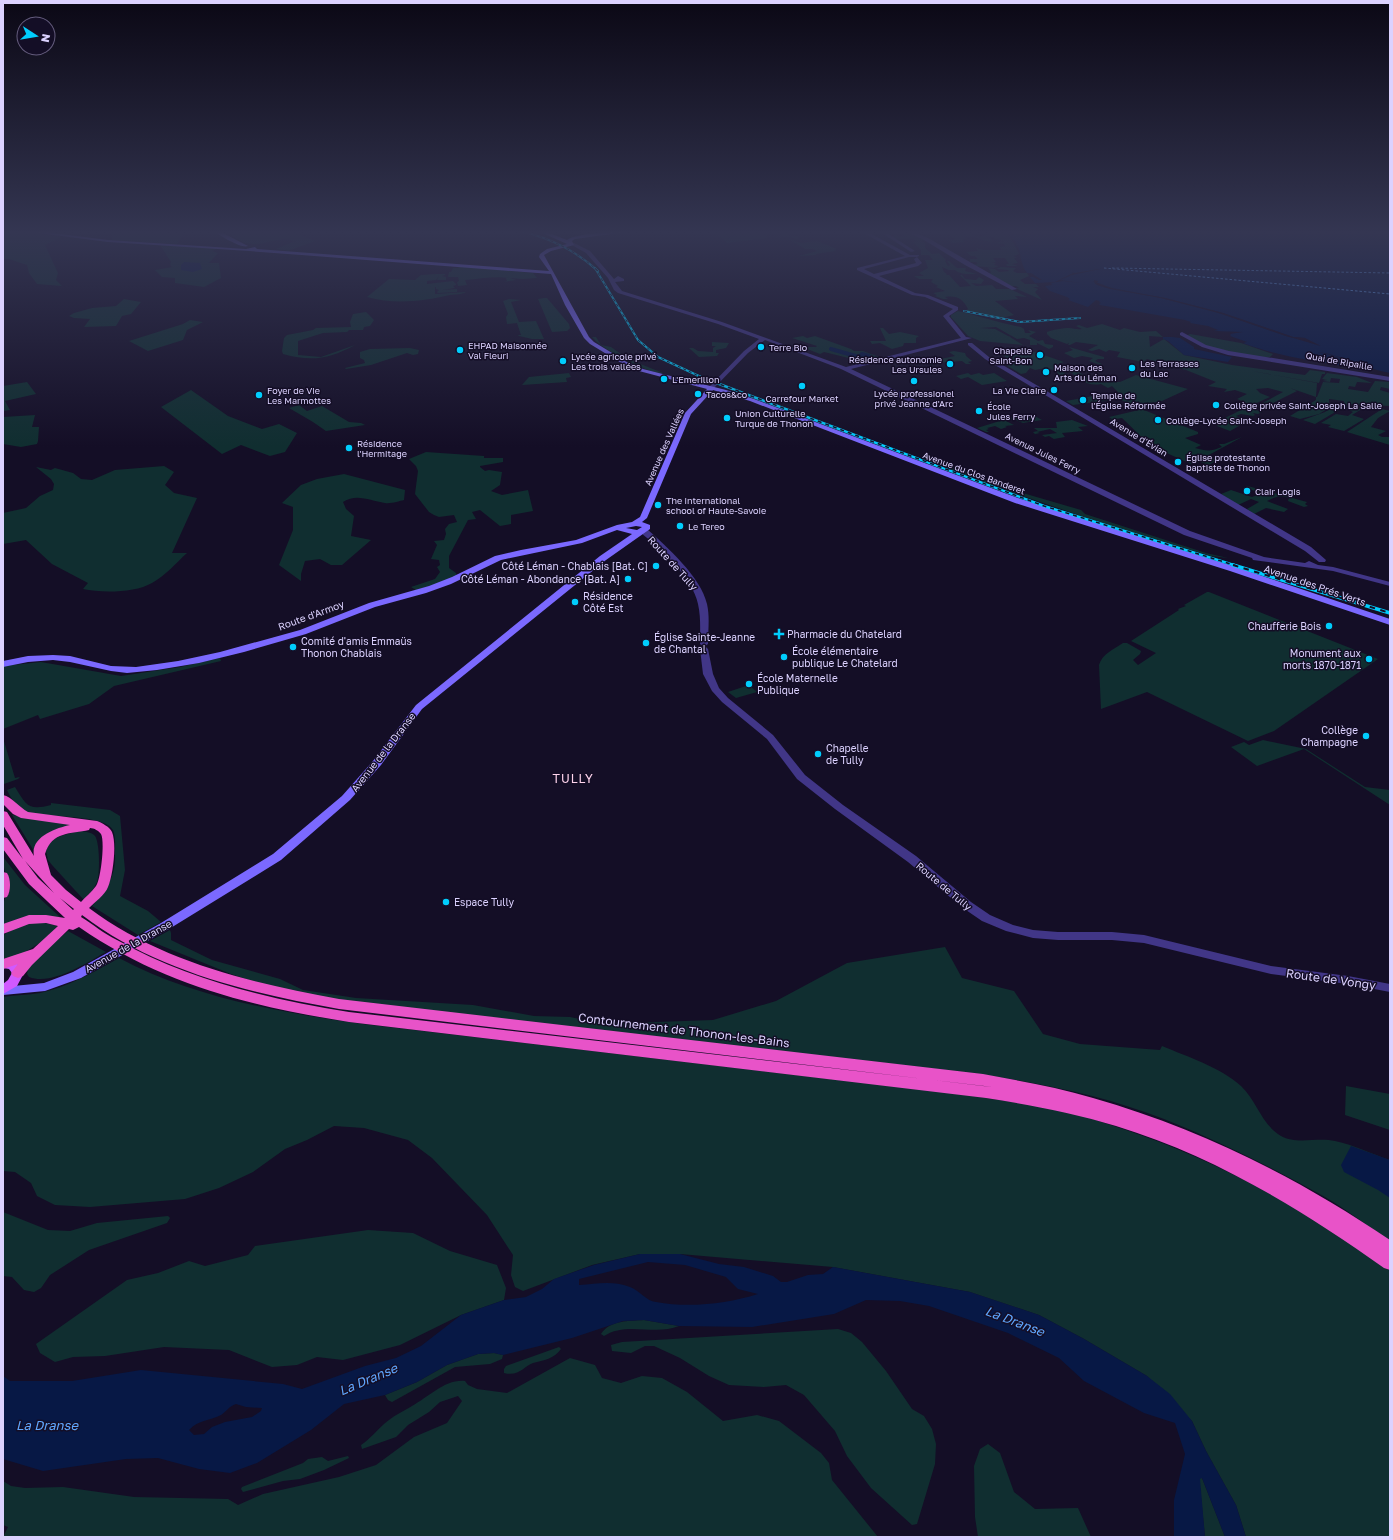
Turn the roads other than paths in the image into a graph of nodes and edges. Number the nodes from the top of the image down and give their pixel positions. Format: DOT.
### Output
graph roads {
  1 [pos="567,303"];
  2 [pos="654,303"];
  3 [pos="942,303"];
  4 [pos="1182,334"];
  5 [pos="751,335"];
  6 [pos="765,339"];
  7 [pos="964,341"];
  8 [pos="852,371"];
  9 [pos="1390,379"];
  10 [pos="711,388"];
  11 [pos="635,528"];
  12 [pos="1300,544"];
  13 [pos="1310,562"];
  14 [pos="1325,564"];
  15 [pos="1233,569"];
  16 [pos="1390,582"];
  17 [pos="1390,622"];
  18 [pos="3,664"];
  19 [pos="3,798"];
  20 [pos="3,815"];
  21 [pos="3,841"];
  22 [pos="108,842"];
  23 [pos="3,876"];
  24 [pos="48,880"];
  25 [pos="3,894"];
  26 [pos="3,930"];
  27 [pos="105,938"];
  28 [pos="40,949"];
  29 [pos="3,964"];
  30 [pos="1271,970"];
  31 [pos="17,975"];
  32 [pos="63,980"];
  33 [pos="1390,988"];
  34 [pos="3,991"];
  35 [pos="1390,1249"];
  36 [pos="1390,1263"];
  1 -- 10 [label="main road, Avenue du Clos Banderet"];
  2 -- 5 [label="street"];
  3 -- 7 [label="street, Avenue d'Évian"];
  4 -- 9 [label="street, Quai de Ripaille"];
  5 -- 6 [label="street"];
  5 -- 6 [label="street"];
  6 -- 8 [label="street, Avenue Jules Ferry"];
  6 -- 10 [label="street"];
  7 -- 8 [label="street"];
  7 -- 12 [label="street, Avenue d'Évian"];
  8 -- 13 [label="street, Avenue Jules Ferry"];
  10 -- 11 [label="main road, Avenue des Vallées"];
  10 -- 15 [label="main road, Avenue du Clos Banderet"];
  11 -- 18 [label="main road, Route d'Armoy"];
  11 -- 30 [label="street, Route de Tully"];
  11 -- 32 [label="main road, Avenue de la Dranse"];
  12 -- 13 [label="street, Avenue d'Évian"];
  12 -- 14 [label="street, Avenue d'Évian"];
  13 -- 14 [label="street, Avenue Jules Ferry"];
  14 -- 16 [label="street, Avenue d'Évian"];
  15 -- 17 [label="main road, Avenue des Prés Verts"];
  19 -- 22 [label="highway"];
  20 -- 24 [label="highway, Contournement de Thonon-les-Bains"];
  21 -- 27 [label="highway"];
  22 -- 24 [label="highway"];
  22 -- 28 [label="highway"];
  23 -- 25 [label="highway"];
  24 -- 35 [label="highway, Contournement de Thonon-les-Bains"];
  26 -- 27 [label="highway"];
  27 -- 36 [label="highway"];
  28 -- 29 [label="highway"];
  28 -- 31 [label="highway"];
  29 -- 31 [label="main road"];
  30 -- 33 [label="street, Route de Vongy"];
  31 -- 32 [label="main road, Avenue de la Dranse"];
  31 -- 34 [label="main road"];
  32 -- 34 [label="main road, Avenue de la Dranse"];
}
